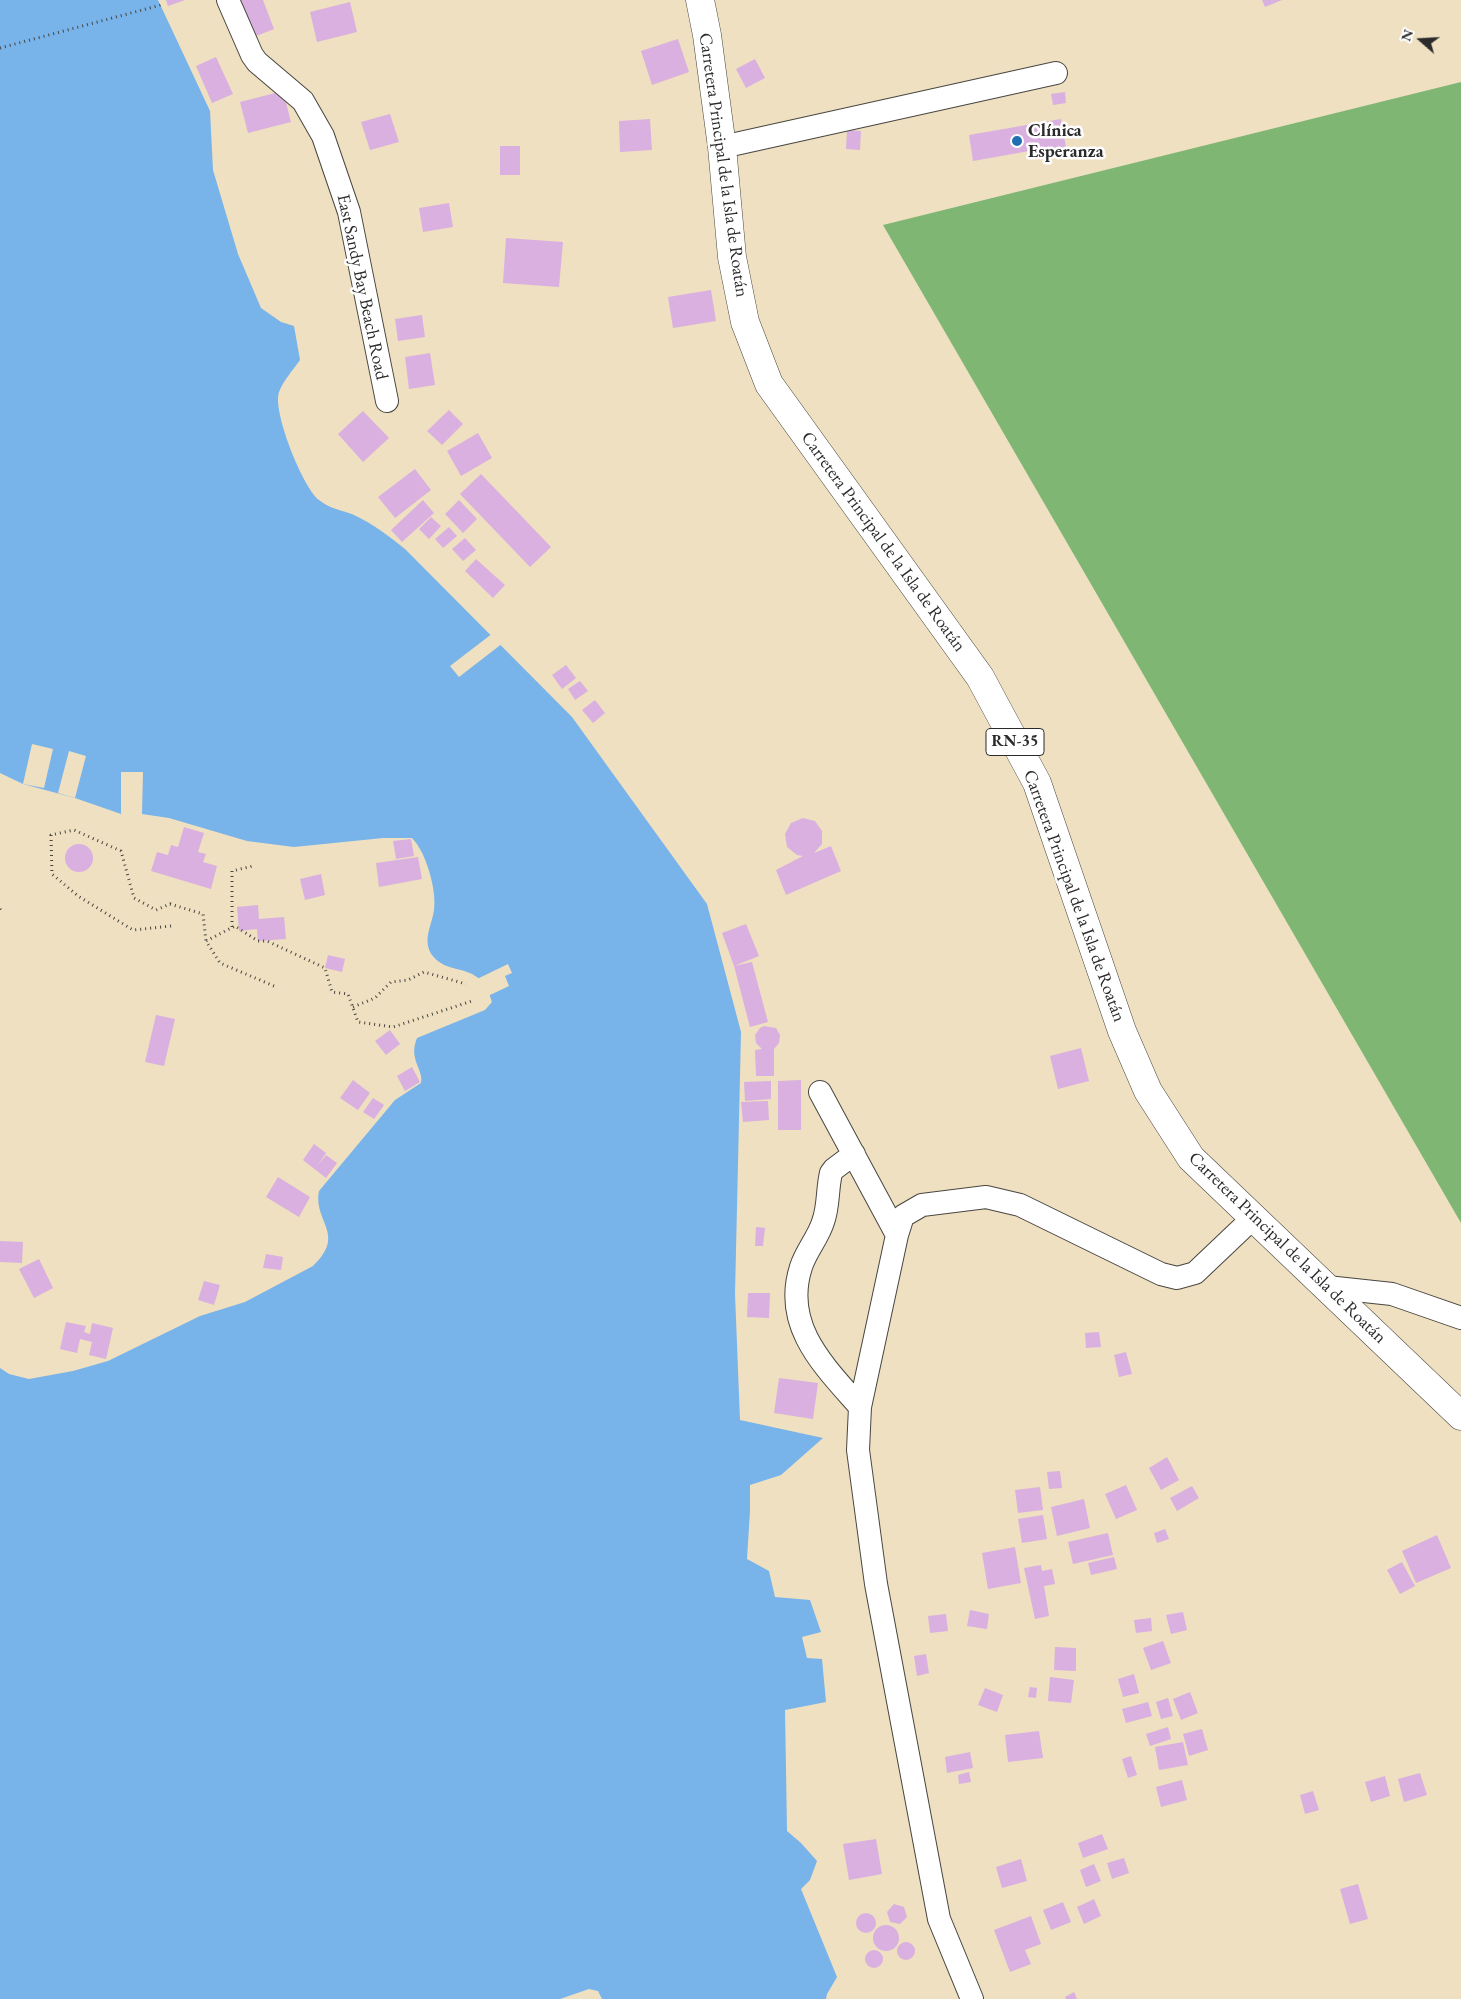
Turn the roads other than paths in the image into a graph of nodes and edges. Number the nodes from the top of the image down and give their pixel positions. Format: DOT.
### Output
graph roads {
  1 [pos="228,0"];
  2 [pos="700,0"];
  3 [pos="1056,73"];
  4 [pos="722,147"];
  5 [pos="387,401"];
  6 [pos="820,1092"];
  7 [pos="854,1154"];
  8 [pos="1254,1217"];
  9 [pos="897,1235"];
  10 [pos="1327,1287"];
  11 [pos="1461,1318"];
  12 [pos="860,1407"];
  13 [pos="1461,1416"];
  14 [pos="972,1999"];
  1 -- 5 [label="street, East Sandy Bay Beach Road"];
  2 -- 4 [label="main road, Carretera Principal de la Isla de Roatán / RN-35"];
  3 -- 4 [label="street"];
  4 -- 8 [label="main road, Carretera Principal de la Isla de Roatán / RN-35"];
  6 -- 7 [label="street"];
  7 -- 9 [label="street"];
  7 -- 12 [label="street"];
  8 -- 9 [label="street"];
  8 -- 10 [label="main road, Carretera Principal de la Isla de Roatán / RN-35"];
  9 -- 12 [label="street"];
  10 -- 11 [label="street"];
  10 -- 13 [label="main road, Carretera Principal de la Isla de Roatán / RN-35"];
  12 -- 14 [label="street"];
}
